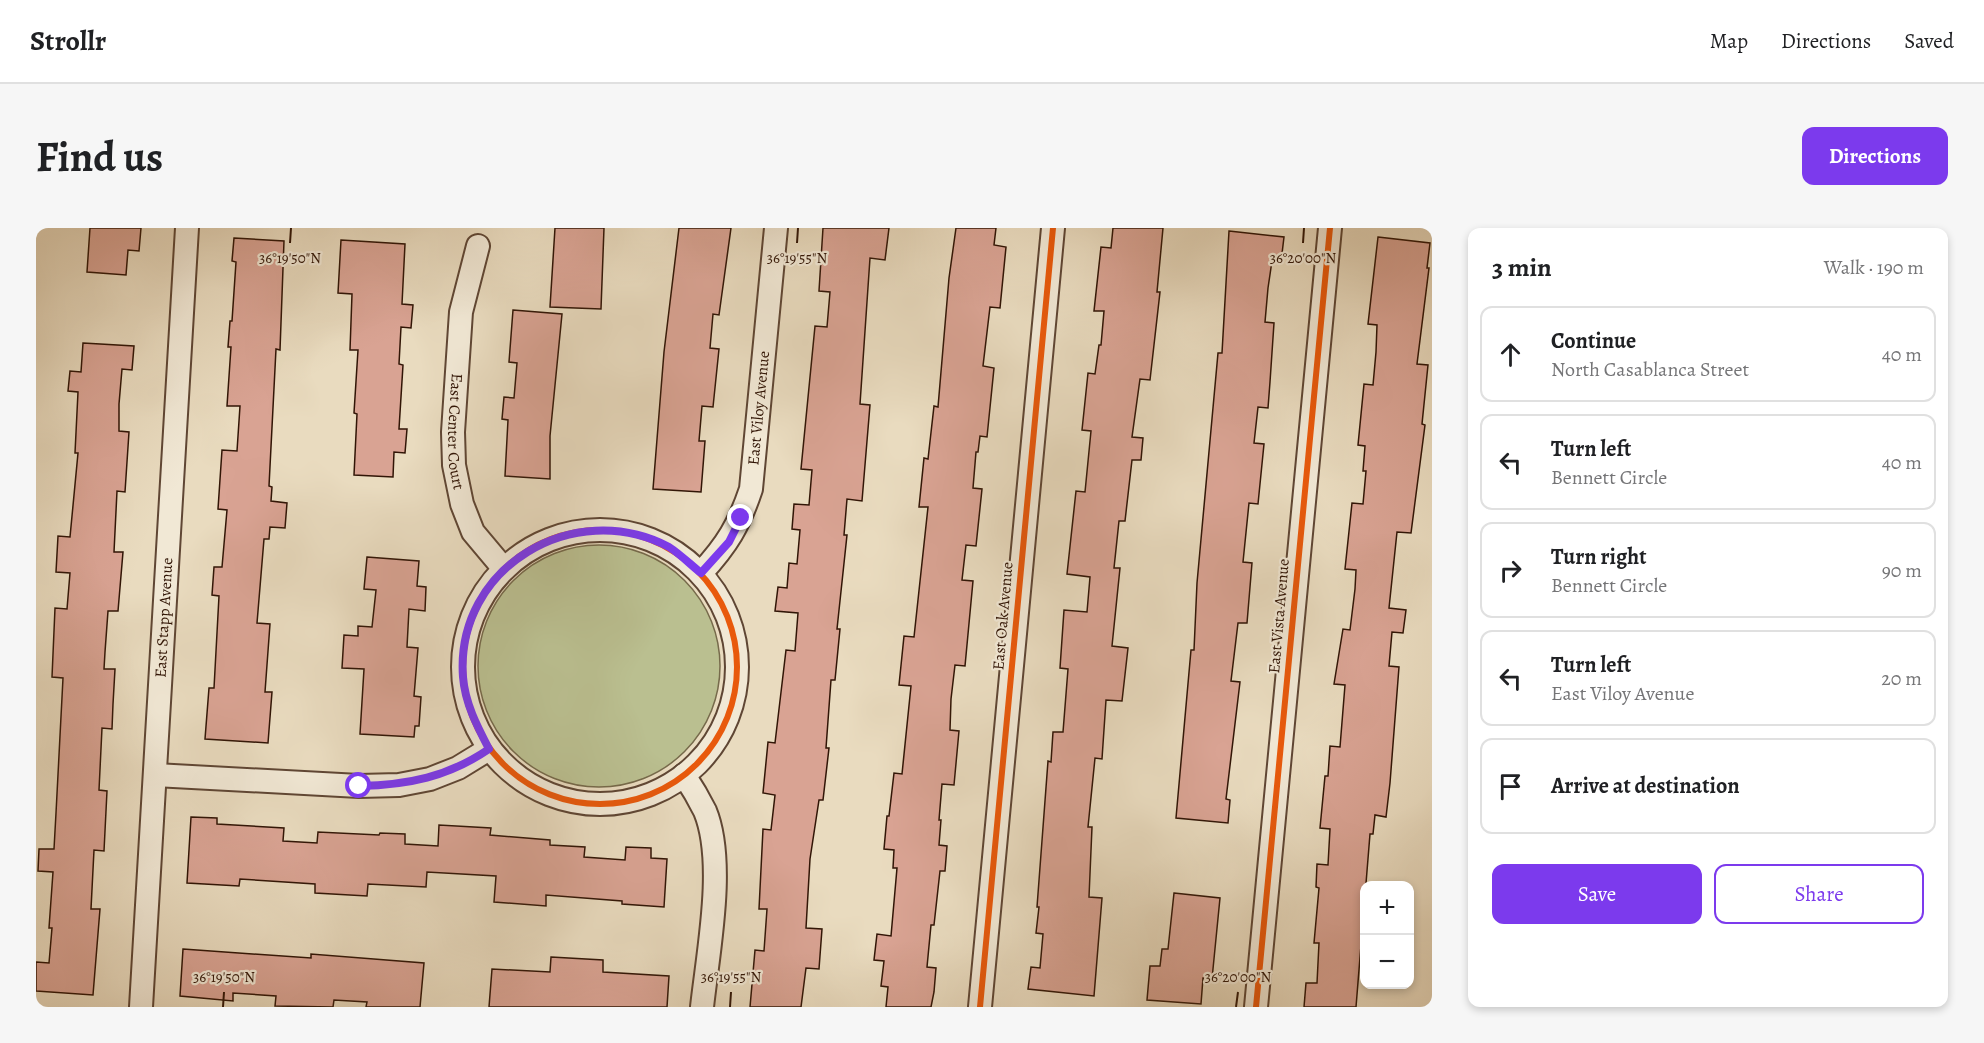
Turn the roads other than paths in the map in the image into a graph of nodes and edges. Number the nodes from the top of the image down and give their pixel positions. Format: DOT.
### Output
graph roads {
  1 [pos="187,228"];
  2 [pos="776,228"];
  3 [pos="1053,228"];
  4 [pos="1330,228"];
  5 [pos="478,246"];
  6 [pos="504,569"];
  7 [pos="701,573"];
  8 [pos="489,749"];
  9 [pos="155,775"];
  10 [pos="684,775"];
  11 [pos="141,1007"];
  12 [pos="702,1007"];
  13 [pos="980,1007"];
  14 [pos="1256,1007"];
  1 -- 9 [label="street, East Stapp Avenue"];
  2 -- 7 [label="street, East Viloy Avenue"];
  3 -- 13 [label="street, East Oak Avenue"];
  4 -- 14 [label="street, East Vista Avenue"];
  5 -- 6 [label="street, East Center Court"];
  6 -- 7 [label="street"];
  6 -- 8 [label="street"];
  7 -- 10 [label="street"];
  8 -- 9 [label="street"];
  8 -- 10 [label="street"];
  9 -- 11 [label="street, East Stapp Avenue"];
  10 -- 12 [label="street"];
}
